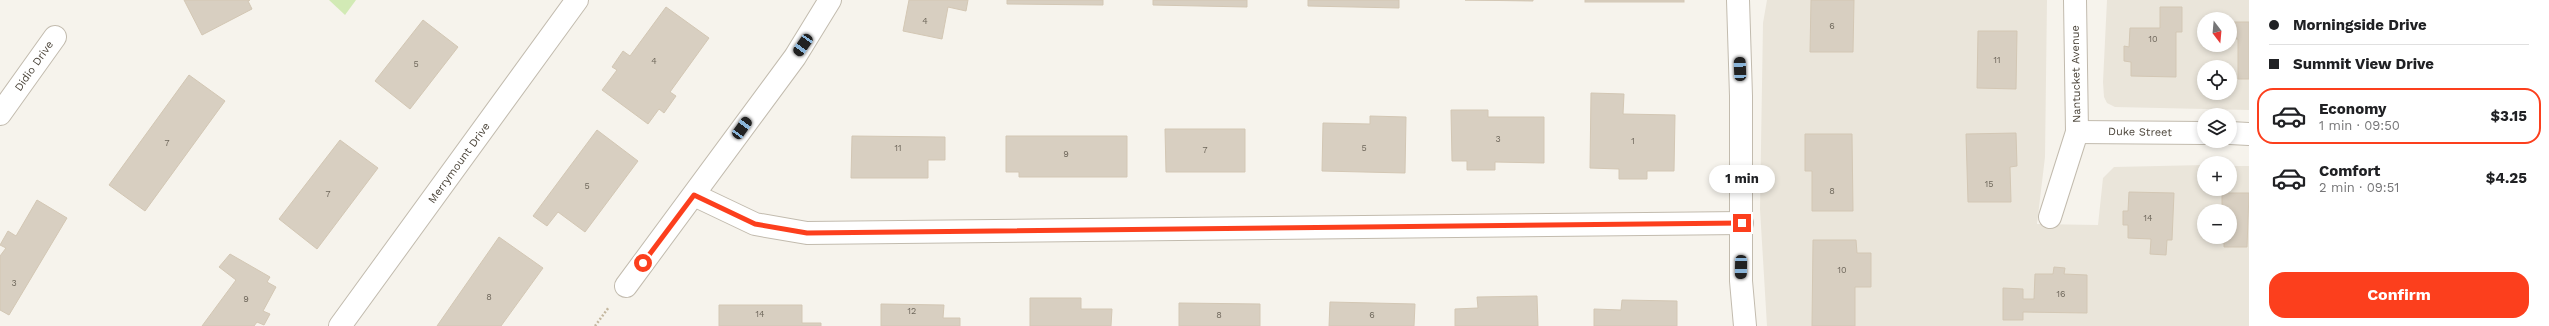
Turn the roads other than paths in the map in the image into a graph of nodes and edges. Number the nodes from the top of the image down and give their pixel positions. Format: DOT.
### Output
graph roads {
  1 [pos="577,0"];
  2 [pos="830,0"];
  3 [pos="1738,0"];
  4 [pos="2075,0"];
  5 [pos="55,37"];
  6 [pos="0,114"];
  7 [pos="2077,132"];
  8 [pos="2197,133"];
  9 [pos="2237,134"];
  10 [pos="2249,134"];
  11 [pos="694,195"];
  12 [pos="2050,217"];
  13 [pos="1742,223"];
  14 [pos="626,286"];
  15 [pos="340,326"];
  16 [pos="1745,326"];
  1 -- 15 [label="street, Merrymount Drive"];
  2 -- 11 [label="street"];
  3 -- 13 [label="street"];
  4 -- 7 [label="street, Nantucket Avenue"];
  5 -- 6 [label="street, Didio Drive"];
  7 -- 8 [label="street, Duke Street"];
  7 -- 12 [label="street, Nantucket Avenue"];
  9 -- 10 [label="street"];
  11 -- 13 [label="street"];
  11 -- 14 [label="street"];
  13 -- 16 [label="street"];
}
